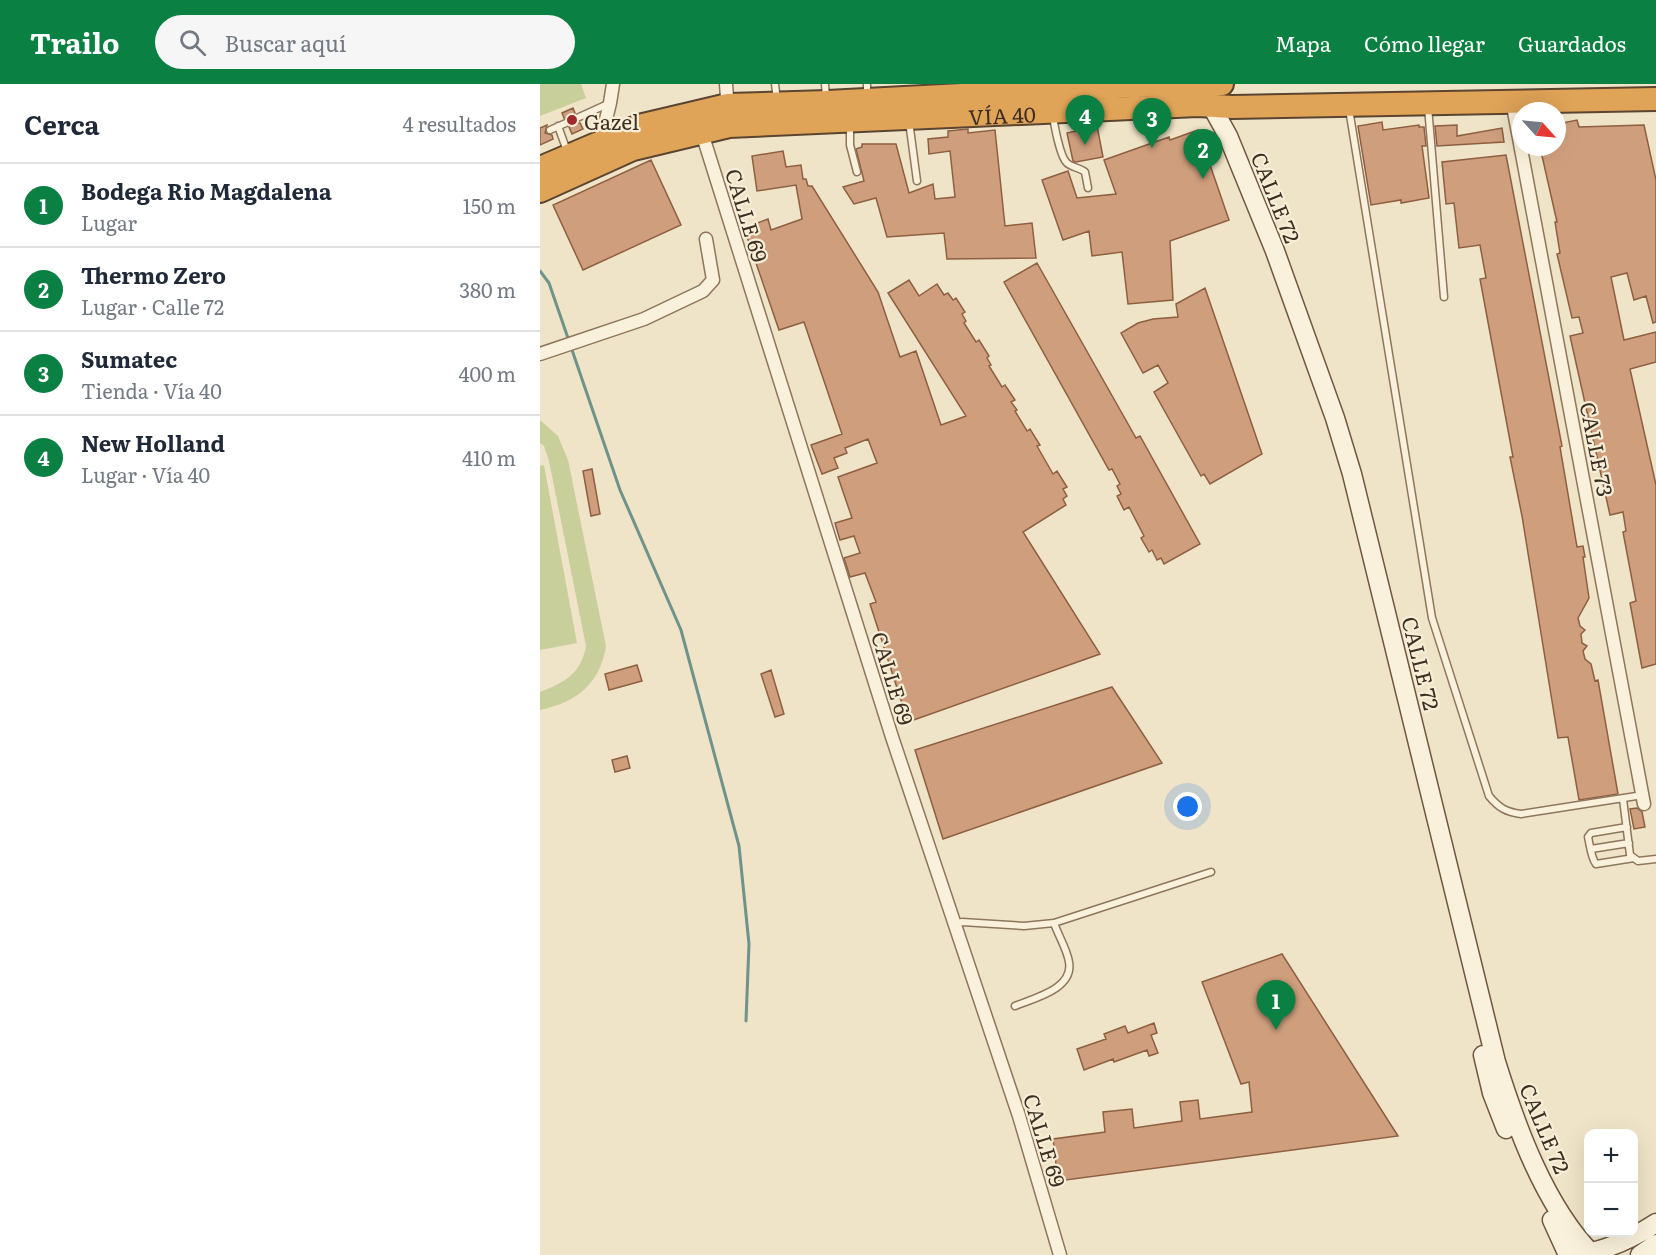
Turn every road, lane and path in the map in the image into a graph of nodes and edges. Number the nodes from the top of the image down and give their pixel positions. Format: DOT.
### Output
graph roads {
  1 [pos="613,84"];
  2 [pos="1134,85"];
  3 [pos="1007,88"];
  4 [pos="1201,91"];
  5 [pos="867,92"];
  6 [pos="1613,92"];
  7 [pos="826,93"];
  8 [pos="776,94"];
  9 [pos="1656,99"];
  10 [pos="1512,101"];
  11 [pos="610,102"];
  12 [pos="1428,103"];
  13 [pos="728,105"];
  14 [pos="1348,106"];
  15 [pos="1053,111"];
  16 [pos="578,118"];
  17 [pos="909,118"];
  18 [pos="850,121"];
  19 [pos="699,122"];
  20 [pos="567,123"];
  21 [pos="558,126"];
  22 [pos="550,130"];
  23 [pos="600,143"];
  24 [pos="569,156"];
  25 [pos="596,166"];
  26 [pos="540,168"];
  27 [pos="857,172"];
  28 [pos="917,181"];
  29 [pos="1088,188"];
  30 [pos="540,191"];
  31 [pos="706,239"];
  32 [pos="1444,297"];
  33 [pos="540,354"];
  34 [pos="1623,799"];
  35 [pos="1644,799"];
  36 [pos="1627,827"];
  37 [pos="1629,843"];
  38 [pos="1591,849"];
  39 [pos="1634,858"];
  40 [pos="1656,859"];
  41 [pos="1211,872"];
  42 [pos="1053,923"];
  43 [pos="954,924"];
  44 [pos="1015,1006"];
  45 [pos="1656,1223"];
  46 [pos="1656,1244"];
  47 [pos="1586,1254"];
  48 [pos="1060,1255"];
  49 [pos="1568,1255"];
  50 [pos="1640,1255"];
  1 -- 11 [label="street"];
  2 -- 3 [label="highway, VÍA 40"];
  2 -- 4 [label="highway, VÍA 40"];
  3 -- 5 [label="highway, VÍA 40"];
  4 -- 14 [label="highway, VÍA 40"];
  4 -- 15 [label="highway, VÍA 40"];
  4 -- 47 [label="main road, CALLE 72"];
  4 -- 49 [label="main road, CALLE 72"];
  5 -- 7 [label="highway, VÍA 40"];
  6 -- 9 [label="highway, VÍA 40"];
  6 -- 10 [label="highway, VÍA 40"];
  7 -- 8 [label="highway, VÍA 40"];
  8 -- 13 [label="highway, VÍA 40"];
  10 -- 12 [label="highway, VÍA 40"];
  10 -- 35 [label="street, CALLE 73"];
  11 -- 16 [label="lane"];
  11 -- 23 [label="street"];
  12 -- 14 [label="highway, VÍA 40"];
  12 -- 32 [label="lane"];
  13 -- 18 [label="highway, VÍA 40"];
  13 -- 19 [label="highway, VÍA 40"];
  14 -- 34 [label="lane"];
  15 -- 17 [label="highway, VÍA 40"];
  15 -- 29 [label="lane"];
  17 -- 18 [label="highway, VÍA 40"];
  17 -- 28 [label="lane"];
  18 -- 27 [label="lane"];
  19 -- 23 [label="highway, VÍA 40"];
  19 -- 25 [label="highway, VÍA 40"];
  19 -- 43 [label="street, CALLE 69"];
  20 -- 21 [label="lane"];
  21 -- 22 [label="lane"];
  21 -- 24 [label="lane"];
  23 -- 24 [label="highway, VÍA 40"];
  23 -- 25 [label="street"];
  24 -- 26 [label="highway, VÍA 40"];
  25 -- 30 [label="highway, VÍA 40"];
  31 -- 33 [label="street"];
  34 -- 35 [label="lane"];
  34 -- 36 [label="lane"];
  36 -- 37 [label="lane"];
  36 -- 38 [label="lane"];
  37 -- 38 [label="lane"];
  37 -- 39 [label="lane"];
  38 -- 39 [label="lane"];
  39 -- 40 [label="lane"];
  41 -- 42 [label="lane"];
  42 -- 43 [label="lane"];
  42 -- 44 [label="lane"];
  43 -- 48 [label="street, CALLE 69"];
  45 -- 47 [label="main road"];
  46 -- 50 [label="main road"];
}
